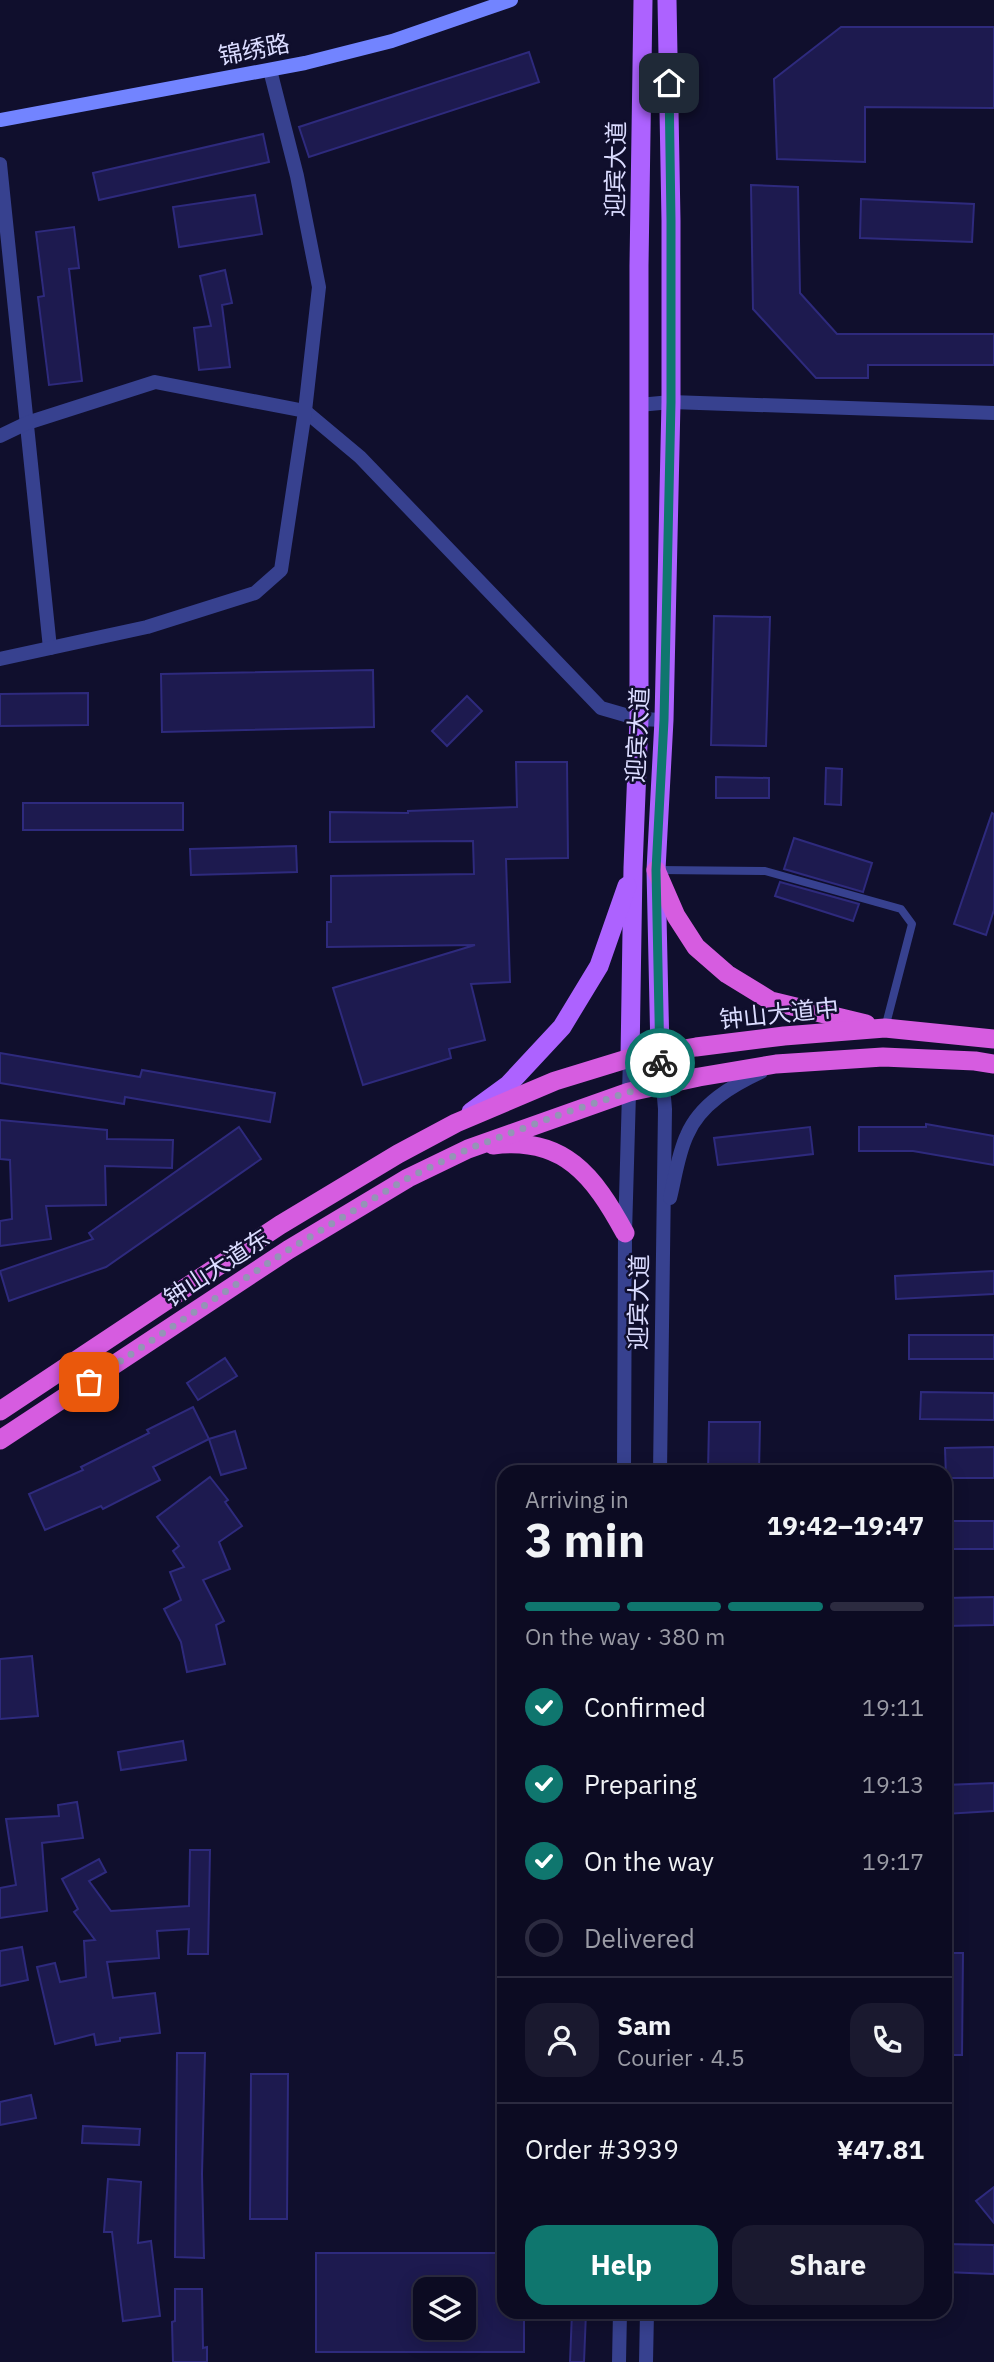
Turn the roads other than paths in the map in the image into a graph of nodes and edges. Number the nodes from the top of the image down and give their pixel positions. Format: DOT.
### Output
graph roads {
  1 [pos="510,0"];
  2 [pos="643,0"];
  3 [pos="667,0"];
  4 [pos="270,70"];
  5 [pos="0,120"];
  6 [pos="0,164"];
  7 [pos="671,402"];
  8 [pos="639,405"];
  9 [pos="305,411"];
  10 [pos="994,413"];
  11 [pos="27,423"];
  12 [pos="0,436"];
  13 [pos="50,648"];
  14 [pos="0,659"];
  15 [pos="639,719"];
  16 [pos="664,720"];
  17 [pos="633,868"];
  18 [pos="656,870"];
  19 [pos="884,1028"];
  20 [pos="994,1040"];
  21 [pos="660,1052"];
  22 [pos="630,1058"];
  23 [pos="776,1064"];
  24 [pos="994,1064"];
  25 [pos="663,1086"];
  26 [pos="629,1092"];
  27 [pos="456,1124"];
  28 [pos="468,1149"];
  29 [pos="665,1220"];
  30 [pos="625,1233"];
  31 [pos="0,1411"];
  32 [pos="0,1440"];
  33 [pos="624,1465"];
  34 [pos="660,1465"];
  35 [pos="620,2319"];
  36 [pos="647,2319"];
  37 [pos="619,2362"];
  38 [pos="646,2362"];
  1 -- 4 [label="main road, 锦绣路"];
  2 -- 8 [label="main road, 迎宾大道"];
  3 -- 7 [label="main road, 迎宾大道"];
  4 -- 5 [label="main road, 锦绣路"];
  4 -- 9 [label="street"];
  6 -- 11 [label="street"];
  7 -- 8 [label="street"];
  7 -- 10 [label="street"];
  7 -- 16 [label="main road, 迎宾大道"];
  8 -- 15 [label="main road, 迎宾大道"];
  9 -- 11 [label="street"];
  9 -- 13 [label="street"];
  9 -- 15 [label="street"];
  11 -- 12 [label="street"];
  11 -- 13 [label="street"];
  13 -- 14 [label="street"];
  15 -- 16 [label="street"];
  15 -- 17 [label="main road, 迎宾大道"];
  16 -- 18 [label="main road, 迎宾大道"];
  17 -- 22 [label="main road, 迎宾大道"];
  17 -- 27 [label="main road"];
  18 -- 19 [label="highway"];
  18 -- 19 [label="lane"];
  18 -- 21 [label="main road, 迎宾大道"];
  19 -- 20 [label="highway, 钟山大道中"];
  19 -- 21 [label="highway, 钟山大道中"];
  21 -- 22 [label="highway, 钟山大道中"];
  21 -- 25 [label="street, 迎宾大道"];
  22 -- 26 [label="street, 迎宾大道"];
  22 -- 27 [label="highway, 钟山大道中"];
  23 -- 24 [label="highway, 钟山大道中"];
  23 -- 25 [label="highway, 钟山大道中"];
  23 -- 29 [label="street"];
  25 -- 26 [label="highway, 钟山大道中"];
  25 -- 29 [label="street, 迎宾大道"];
  26 -- 28 [label="highway, 钟山大道中"];
  26 -- 30 [label="street, 迎宾大道"];
  27 -- 31 [label="highway, 钟山大道东"];
  28 -- 30 [label="highway"];
  28 -- 32 [label="highway, 钟山大道东"];
  29 -- 34 [label="street, 迎宾大道"];
  30 -- 33 [label="street, 迎宾大道"];
  35 -- 37 [label="street"];
  36 -- 38 [label="street"];
}
